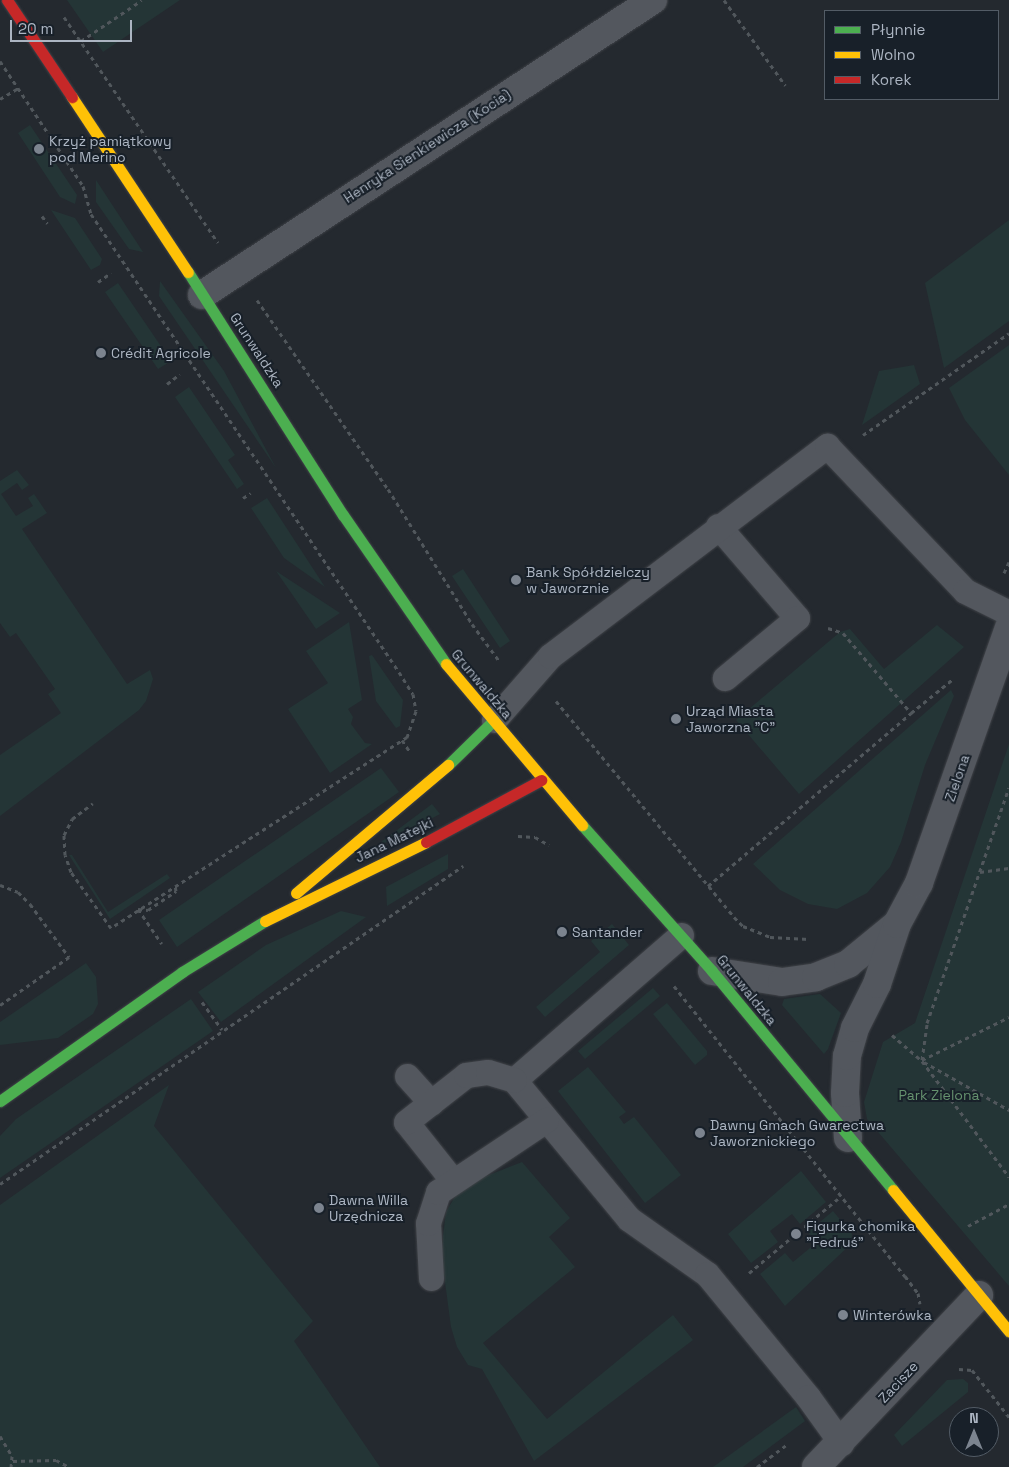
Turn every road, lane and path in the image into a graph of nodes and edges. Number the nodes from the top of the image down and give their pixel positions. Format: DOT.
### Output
graph roads {
  1 [pos="7,0"];
  2 [pos="142,0"];
  3 [pos="653,0"];
  4 [pos="724,0"];
  5 [pos="58,8"];
  6 [pos="81,41"];
  7 [pos="0,61"];
  8 [pos="785,85"];
  9 [pos="18,88"];
  10 [pos="0,99"];
  11 [pos="42,216"];
  12 [pos="46,223"];
  13 [pos="237,271"];
  14 [pos="111,273"];
  15 [pos="98,282"];
  16 [pos="202,295"];
  17 [pos="1009,334"];
  18 [pos="180,374"];
  19 [pos="166,384"];
  20 [pos="827,446"];
  21 [pos="251,493"];
  22 [pos="243,498"];
  23 [pos="718,526"];
  24 [pos="1009,613"];
  25 [pos="797,618"];
  26 [pos="1009,627"];
  27 [pos="959,674"];
  28 [pos="725,678"];
  29 [pos="524,683"];
  30 [pos="911,713"];
  31 [pos="494,720"];
  32 [pos="541,780"];
  33 [pos="1009,788"];
  34 [pos="92,803"];
  35 [pos="509,837"];
  36 [pos="555,848"];
  37 [pos="470,860"];
  38 [pos="1009,868"];
  39 [pos="980,872"];
  40 [pos="0,885"];
  41 [pos="708,886"];
  42 [pos="138,909"];
  43 [pos="258,924"];
  44 [pos="897,924"];
  45 [pos="681,935"];
  46 [pos="167,952"];
  47 [pos="712,971"];
  48 [pos="826,973"];
  49 [pos="198,996"];
  50 [pos="0,1005"];
  51 [pos="1009,1017"];
  52 [pos="222,1030"];
  53 [pos="892,1036"];
  54 [pos="922,1061"];
  55 [pos="407,1076"];
  56 [pos="514,1080"];
  57 [pos="762,1099"];
  58 [pos="0,1101"];
  59 [pos="431,1103"];
  60 [pos="1009,1110"];
  61 [pos="546,1120"];
  62 [pos="848,1138"];
  63 [pos="1009,1177"];
  64 [pos="452,1181"];
  65 [pos="0,1184"];
  66 [pos="841,1196"];
  67 [pos="755,1268"];
  68 [pos="431,1278"];
  69 [pos="979,1295"];
  70 [pos="1009,1332"];
  71 [pos="931,1347"];
  72 [pos="1009,1417"];
  73 [pos="0,1436"];
  74 [pos="841,1444"];
  75 [pos="13,1460"];
  76 [pos="762,1463"];
  77 [pos="11,1467"];
  78 [pos="69,1467"];
  79 [pos="757,1467"];
  80 [pos="816,1467"];
  1 -- 16 [label="street, Grunwaldzka"];
  2 -- 6 [label="path"];
  3 -- 13 [label="street, Henryka Sienkiewicza (Kocia)"];
  4 -- 8 [label="path"];
  5 -- 6 [label="path"];
  6 -- 13 [label="path"];
  7 -- 9 [label="path"];
  9 -- 10 [label="path"];
  9 -- 42 [label="path"];
  11 -- 12 [label="path"];
  13 -- 16 [label="street, Henryka Sienkiewicza (Kocia)"];
  13 -- 29 [label="path"];
  14 -- 15 [label="path"];
  16 -- 31 [label="street, Grunwaldzka"];
  17 -- 20 [label="path"];
  18 -- 19 [label="path"];
  20 -- 23 [label="lane"];
  20 -- 24 [label="lane"];
  21 -- 22 [label="path"];
  23 -- 25 [label="lane"];
  23 -- 29 [label="lane"];
  25 -- 28 [label="lane"];
  25 -- 30 [label="path"];
  26 -- 44 [label="street, Zielona"];
  27 -- 30 [label="path"];
  29 -- 31 [label="lane"];
  29 -- 41 [label="path"];
  30 -- 41 [label="path"];
  31 -- 32 [label="street, Grunwaldzka"];
  31 -- 43 [label="street, Jana Matejki"];
  32 -- 43 [label="street, Jana Matejki"];
  32 -- 45 [label="street, Grunwaldzka"];
  33 -- 39 [label="path"];
  34 -- 42 [label="path"];
  35 -- 36 [label="path"];
  37 -- 52 [label="path"];
  38 -- 39 [label="path"];
  39 -- 54 [label="path"];
  40 -- 50 [label="path"];
  41 -- 48 [label="path"];
  42 -- 46 [label="path"];
  43 -- 58 [label="street, Jana Matejki"];
  44 -- 48 [label="street, Zielona"];
  44 -- 62 [label="street, Zielona"];
  45 -- 47 [label="street, Grunwaldzka"];
  45 -- 56 [label="lane"];
  47 -- 48 [label="street, Zielona"];
  47 -- 62 [label="street, Grunwaldzka"];
  49 -- 52 [label="path"];
  51 -- 54 [label="path"];
  52 -- 65 [label="path"];
  53 -- 54 [label="path"];
  54 -- 60 [label="path"];
  54 -- 63 [label="path"];
  55 -- 59 [label="lane"];
  56 -- 59 [label="lane"];
  56 -- 61 [label="lane"];
  57 -- 66 [label="path"];
  59 -- 64 [label="lane"];
  61 -- 64 [label="lane"];
  61 -- 74 [label="lane"];
  62 -- 69 [label="street, Grunwaldzka"];
  64 -- 68 [label="lane"];
  66 -- 67 [label="path"];
  66 -- 71 [label="path"];
  69 -- 70 [label="street, Grunwaldzka"];
  69 -- 71 [label="street, Zacisze"];
  71 -- 72 [label="path"];
  71 -- 74 [label="street, Zacisze"];
  73 -- 75 [label="path"];
  74 -- 80 [label="street, Zacisze"];
  75 -- 77 [label="path"];
  75 -- 78 [label="path"];
  76 -- 79 [label="path"];
}
